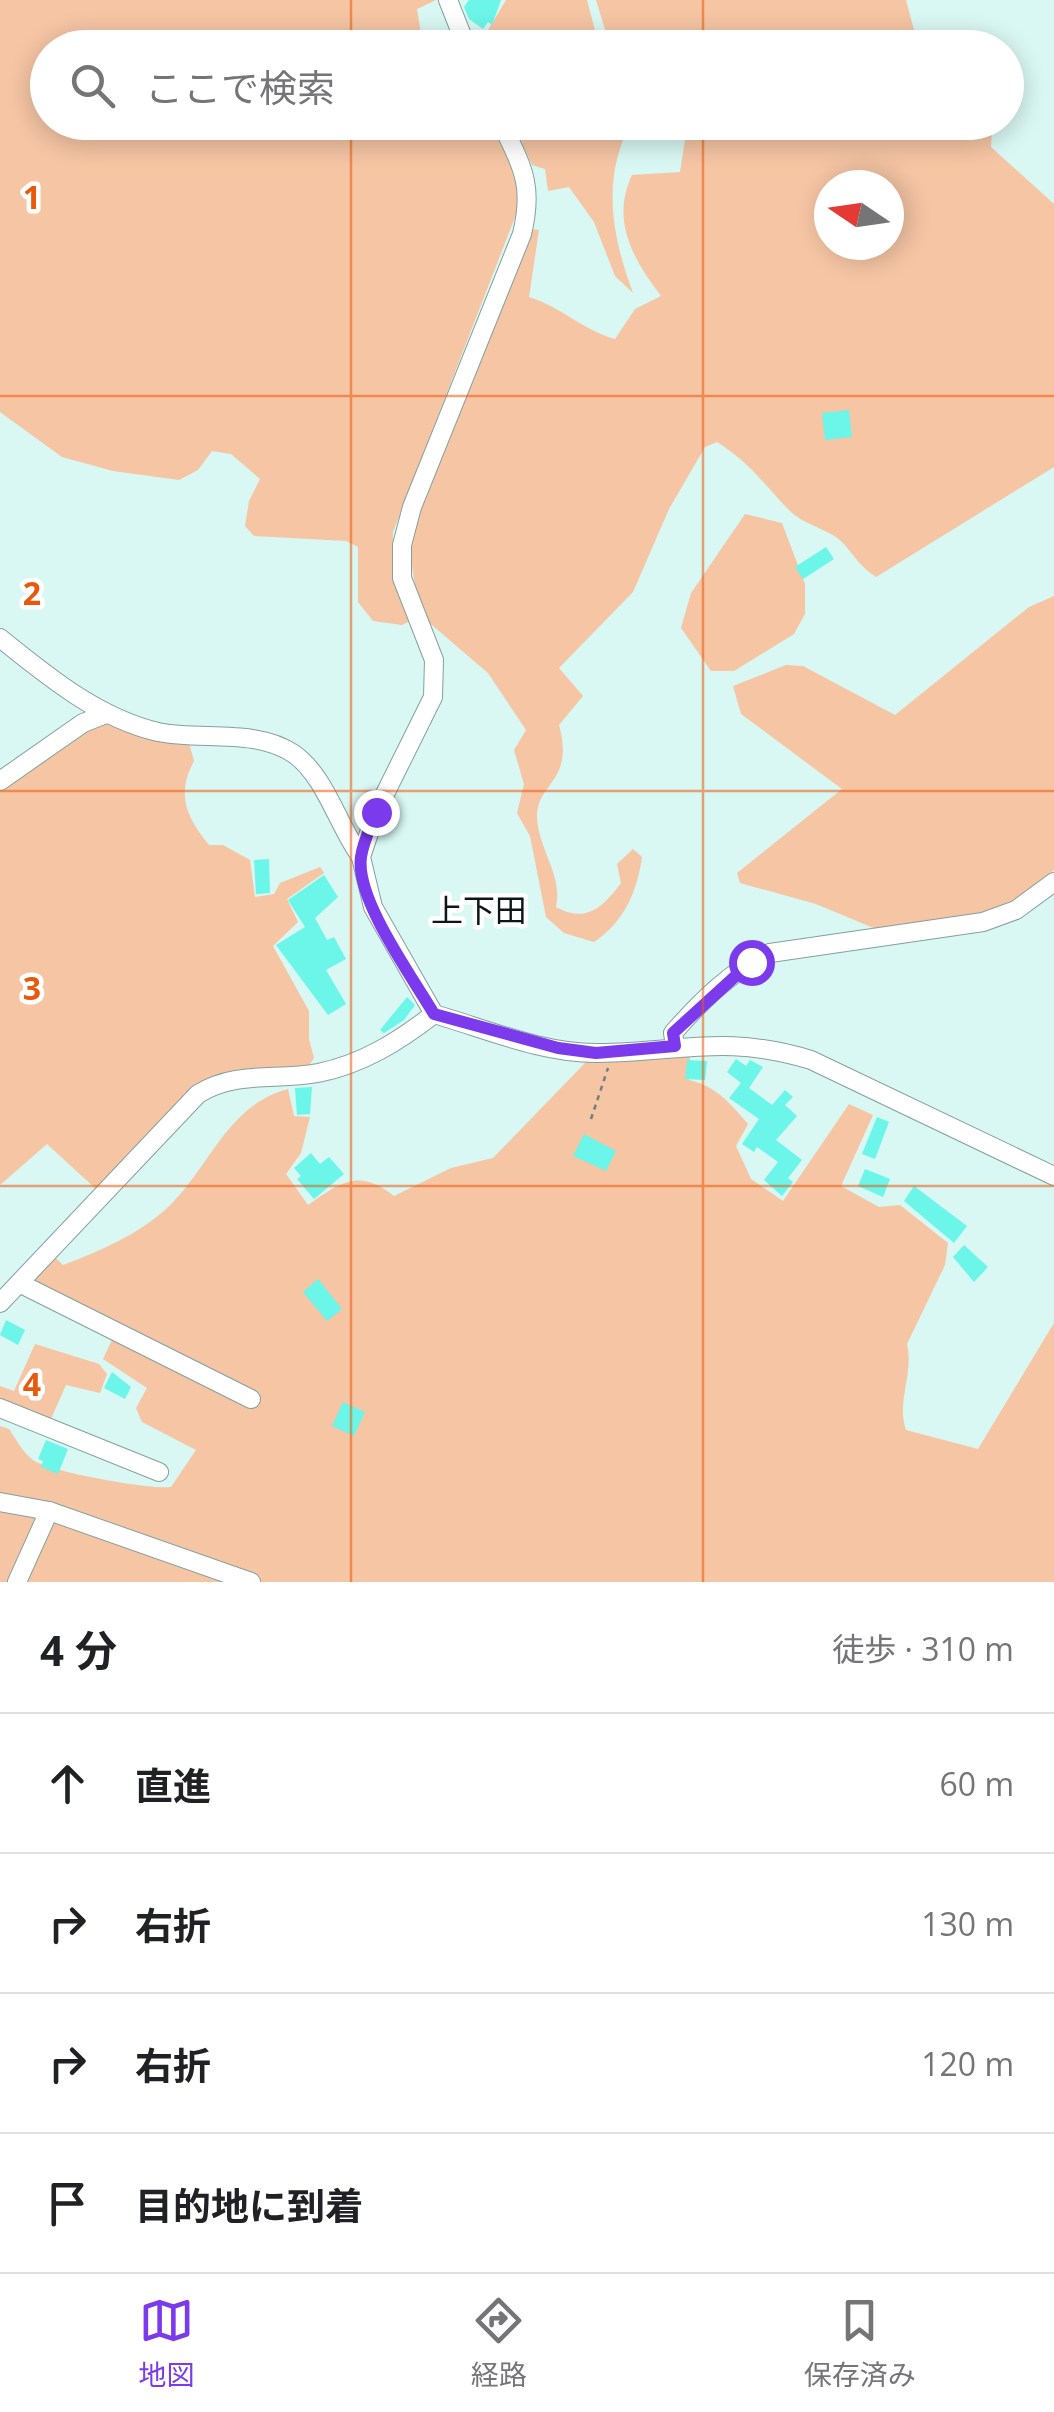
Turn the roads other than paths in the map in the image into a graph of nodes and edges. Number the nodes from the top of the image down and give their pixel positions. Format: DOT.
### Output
graph roads {
  1 [pos="448,0"];
  2 [pos="459,30"];
  3 [pos="509,140"];
  4 [pos="0,638"];
  5 [pos="106,714"];
  6 [pos="0,782"];
  7 [pos="360,857"];
  8 [pos="1054,882"];
  9 [pos="434,1014"];
  10 [pos="675,1046"];
  11 [pos="1054,1176"];
  12 [pos="20,1284"];
  13 [pos="0,1304"];
  14 [pos="252,1399"];
  15 [pos="0,1408"];
  16 [pos="158,1472"];
  17 [pos="0,1502"];
  18 [pos="49,1511"];
  19 [pos="17,1582"];
  20 [pos="251,1582"];
  1 -- 2 [label="street"];
  3 -- 7 [label="street"];
  4 -- 5 [label="street"];
  5 -- 6 [label="street"];
  5 -- 7 [label="street"];
  7 -- 9 [label="street"];
  8 -- 10 [label="street"];
  9 -- 10 [label="street"];
  9 -- 12 [label="street"];
  10 -- 11 [label="street"];
  12 -- 13 [label="street"];
  12 -- 14 [label="street"];
  15 -- 16 [label="street"];
  17 -- 18 [label="street"];
  18 -- 19 [label="street"];
  18 -- 20 [label="street"];
}
